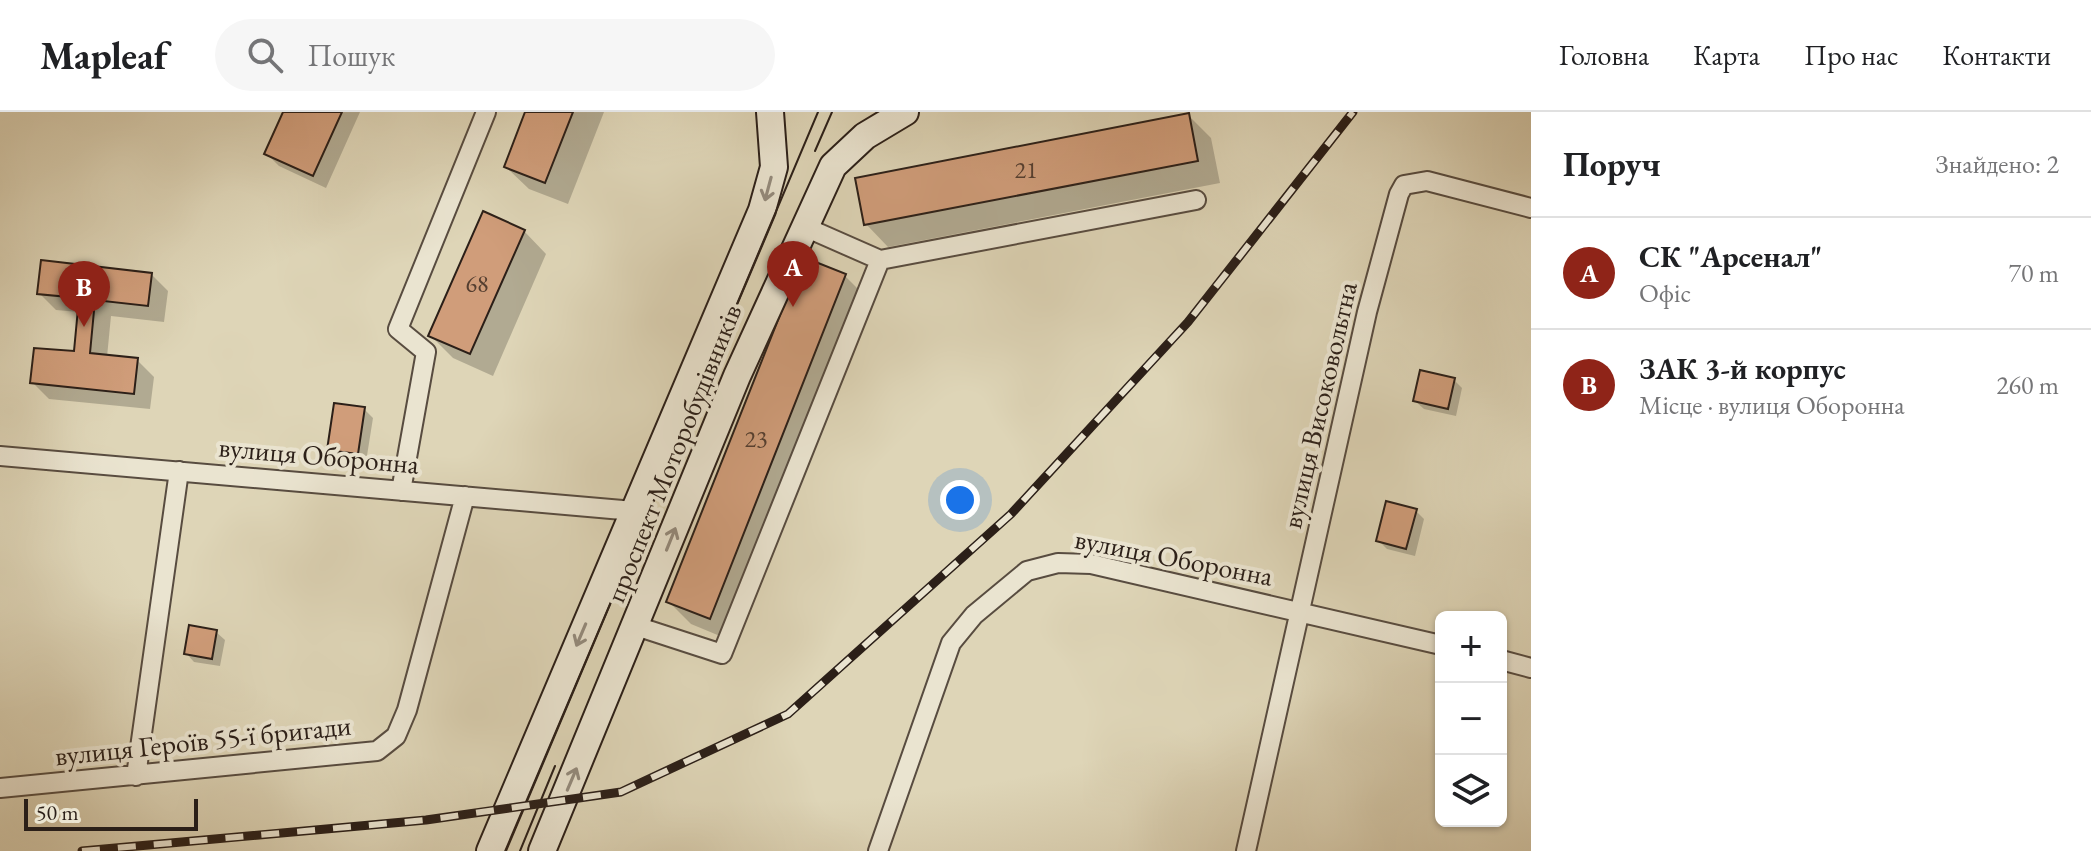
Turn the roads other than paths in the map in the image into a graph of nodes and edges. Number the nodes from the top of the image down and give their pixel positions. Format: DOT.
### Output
graph roads {
  1 [pos="486,112"];
  2 [pos="770,112"];
  3 [pos="905,112"];
  4 [pos="1196,200"];
  5 [pos="1531,208"];
  6 [pos="805,227"];
  7 [pos="880,260"];
  8 [pos="0,456"];
  9 [pos="179,471"];
  10 [pos="401,491"];
  11 [pos="465,496"];
  12 [pos="634,511"];
  13 [pos="1302,610"];
  14 [pos="636,626"];
  15 [pos="1435,643"];
  16 [pos="1507,662"];
  17 [pos="1531,668"];
  18 [pos="136,776"];
  19 [pos="0,788"];
  20 [pos="490,851"];
  21 [pos="542,851"];
  22 [pos="878,851"];
  23 [pos="1246,851"];
  1 -- 10 [label="street"];
  2 -- 12 [label="main road, проспект Моторобудівників, one-way"];
  3 -- 6 [label="main road, проспект Моторобудівників"];
  4 -- 7 [label="street"];
  5 -- 13 [label="street, вулиця Високовольтна"];
  6 -- 7 [label="street"];
  14 -- 6 [label="main road, проспект Моторобудівників, one-way"];
  7 -- 14 [label="street"];
  8 -- 9 [label="street, вулиця Оборонна"];
  9 -- 10 [label="street, вулиця Оборонна"];
  9 -- 18 [label="street"];
  10 -- 11 [label="street, вулиця Оборонна"];
  11 -- 12 [label="street, вулиця Оборонна"];
  11 -- 18 [label="street, вулиця Героїв 55-ї бригади"];
  12 -- 20 [label="main road, проспект Моторобудівників, one-way"];
  13 -- 15 [label="street, вулиця Оборонна"];
  13 -- 22 [label="street, вулиця Оборонна"];
  13 -- 23 [label="street, вулиця Високовольтна"];
  21 -- 14 [label="main road, проспект Моторобудівників, one-way"];
  16 -- 17 [label="street"];
  18 -- 19 [label="street, вулиця Героїв 55-ї бригади"];
}
